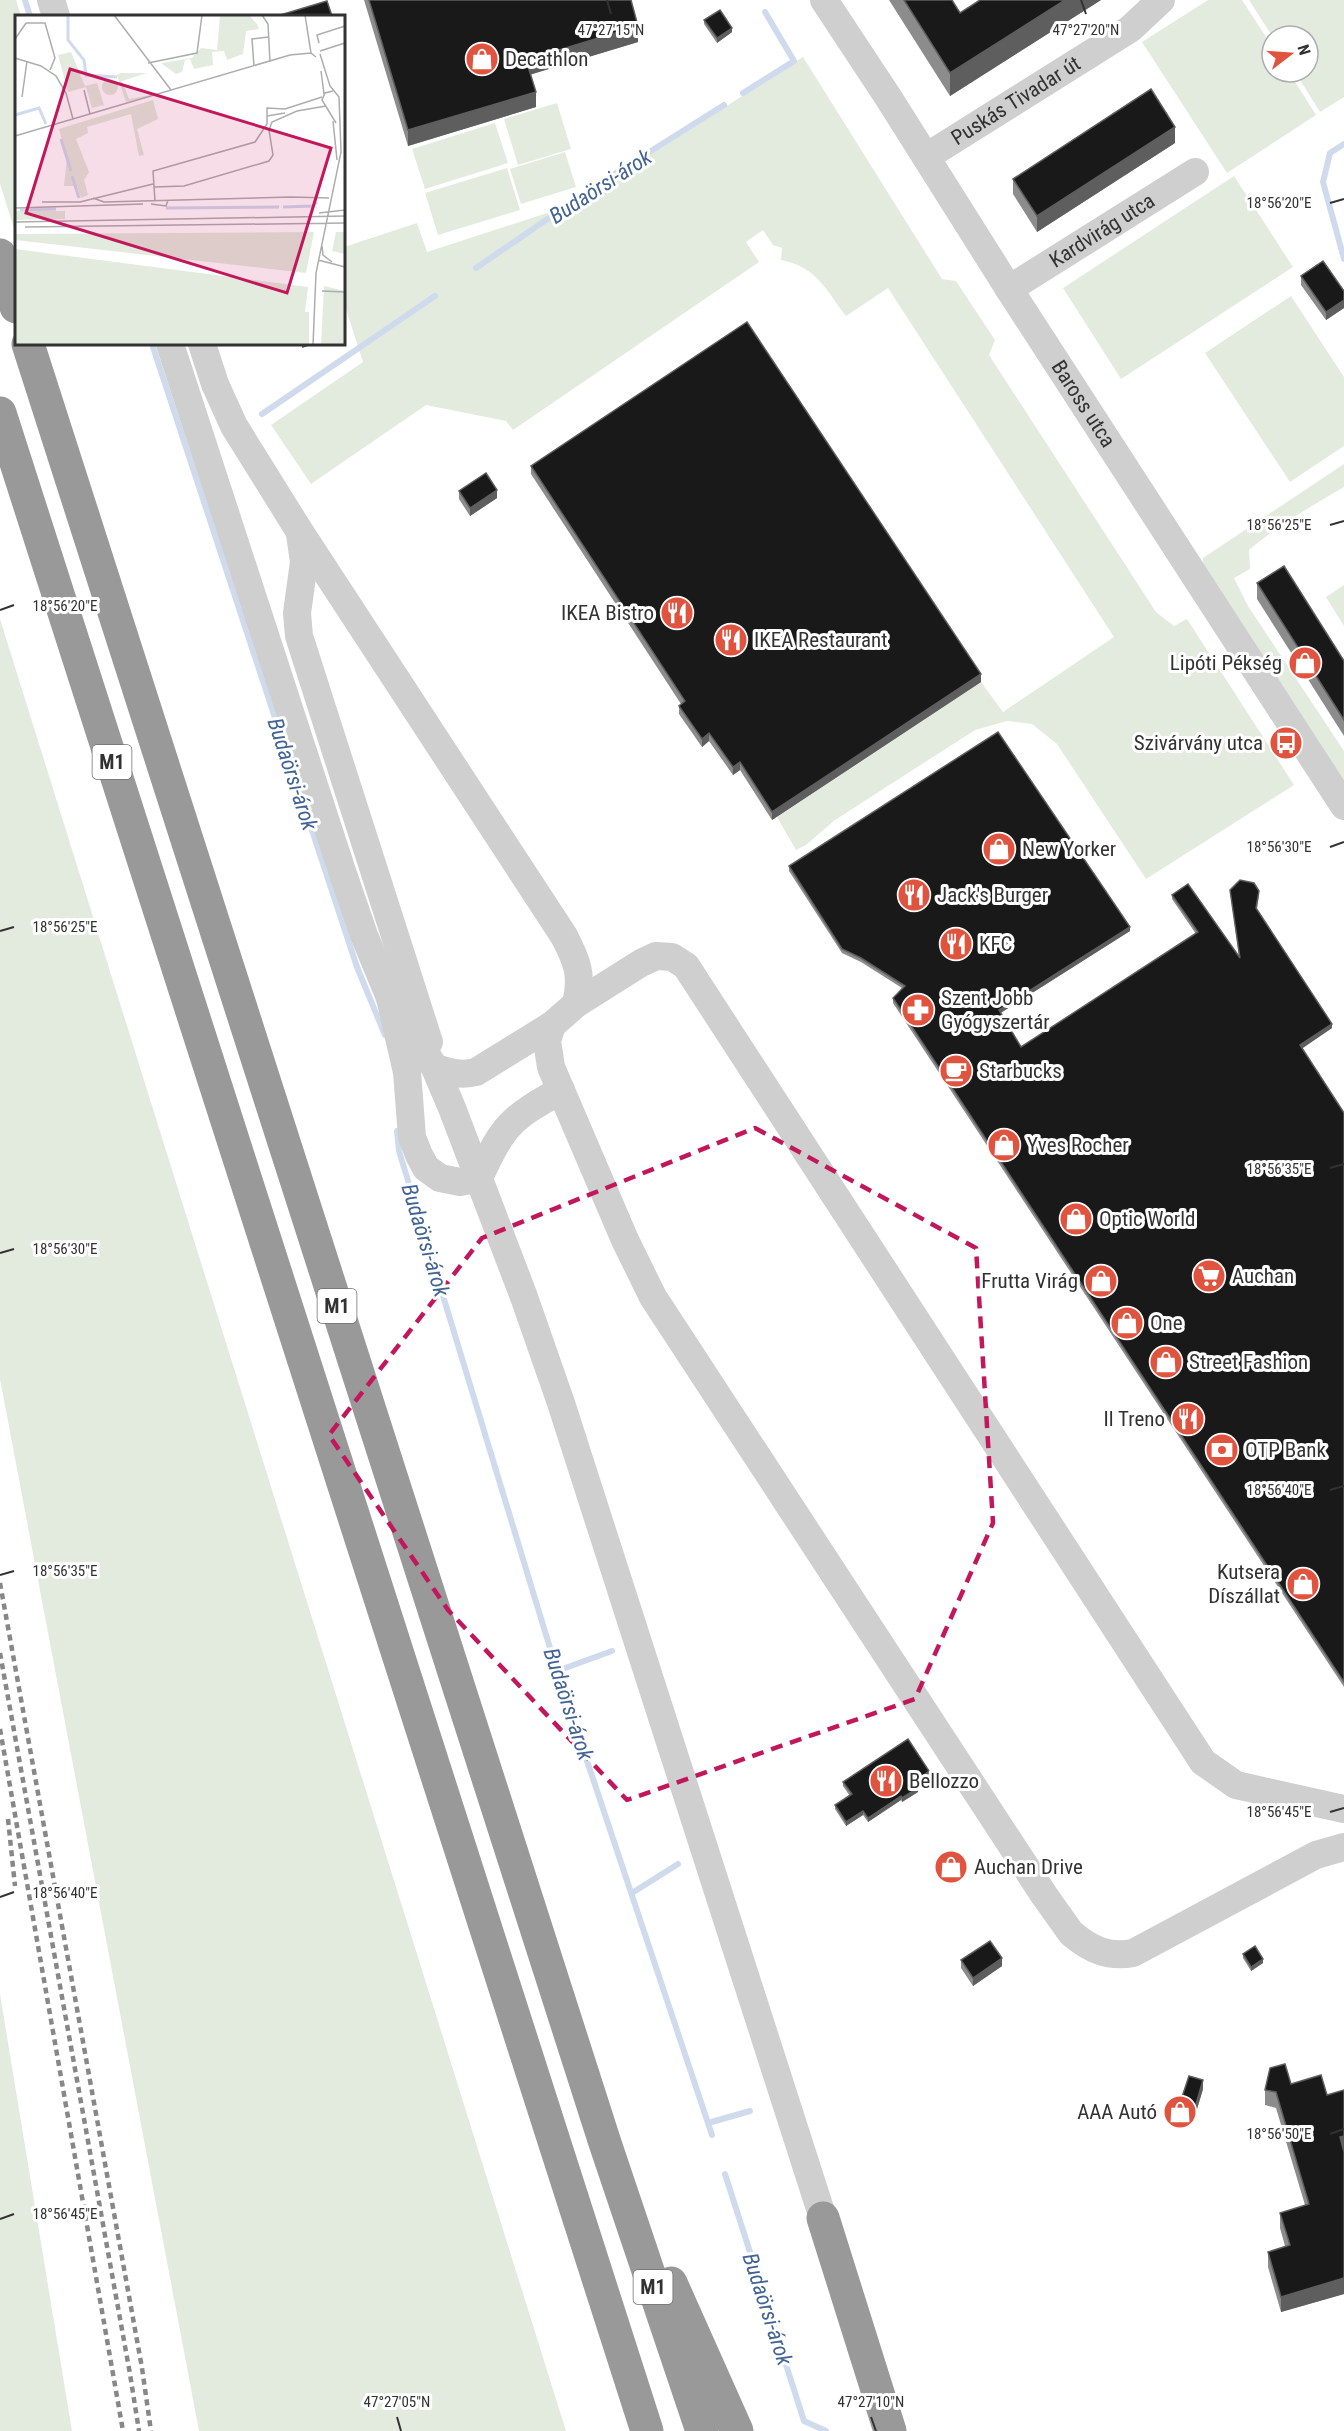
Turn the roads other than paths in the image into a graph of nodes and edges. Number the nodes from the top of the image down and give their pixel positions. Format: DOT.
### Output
graph roads {
  1 [pos="51,0"];
  2 [pos="824,0"];
  3 [pos="1161,0"];
  4 [pos="56,15"];
  5 [pos="926,157"];
  6 [pos="1195,172"];
  7 [pos="0,255"];
  8 [pos="1009,289"];
  9 [pos="15,304"];
  10 [pos="28,345"];
  11 [pos="170,345"];
  12 [pos="202,345"];
  13 [pos="0,412"];
  14 [pos="300,532"];
  15 [pos="1344,806"];
  16 [pos="576,961"];
  17 [pos="623,974"];
  18 [pos="390,998"];
  19 [pos="576,1004"];
  20 [pos="552,1025"];
  21 [pos="435,1068"];
  22 [pos="561,1090"];
  23 [pos="523,1112"];
  24 [pos="579,1133"];
  25 [pos="479,1178"];
  26 [pos="1344,1809"];
  27 [pos="1344,1846"];
  28 [pos="605,2143"];
  29 [pos="823,2218"];
  30 [pos="647,2431"];
  31 [pos="702,2431"];
  32 [pos="737,2431"];
  33 [pos="890,2431"];
  1 -- 4 [label="street"];
  2 -- 5 [label="street, Baross utca"];
  3 -- 5 [label="street, Puskás Tivadar út"];
  5 -- 8 [label="street, Baross utca"];
  6 -- 8 [label="street, Kardvirág utca"];
  7 -- 9 [label="highway"];
  8 -- 15 [label="street, Baross utca"];
  10 -- 28 [label="highway, M1"];
  11 -- 18 [label="street"];
  12 -- 14 [label="street"];
  13 -- 30 [label="highway, M1"];
  14 -- 16 [label="street"];
  14 -- 21 [label="street"];
  16 -- 17 [label="street"];
  16 -- 19 [label="street"];
  17 -- 19 [label="street"];
  17 -- 26 [label="street"];
  18 -- 21 [label="street"];
  18 -- 25 [label="street"];
  19 -- 20 [label="street"];
  20 -- 21 [label="street"];
  20 -- 22 [label="street"];
  21 -- 25 [label="street"];
  22 -- 23 [label="street"];
  22 -- 24 [label="street"];
  23 -- 24 [label="street"];
  23 -- 25 [label="street"];
  24 -- 27 [label="street"];
  25 -- 29 [label="street"];
  28 -- 31 [label="highway, M1"];
  28 -- 32 [label="highway"];
  29 -- 33 [label="highway"];
}
